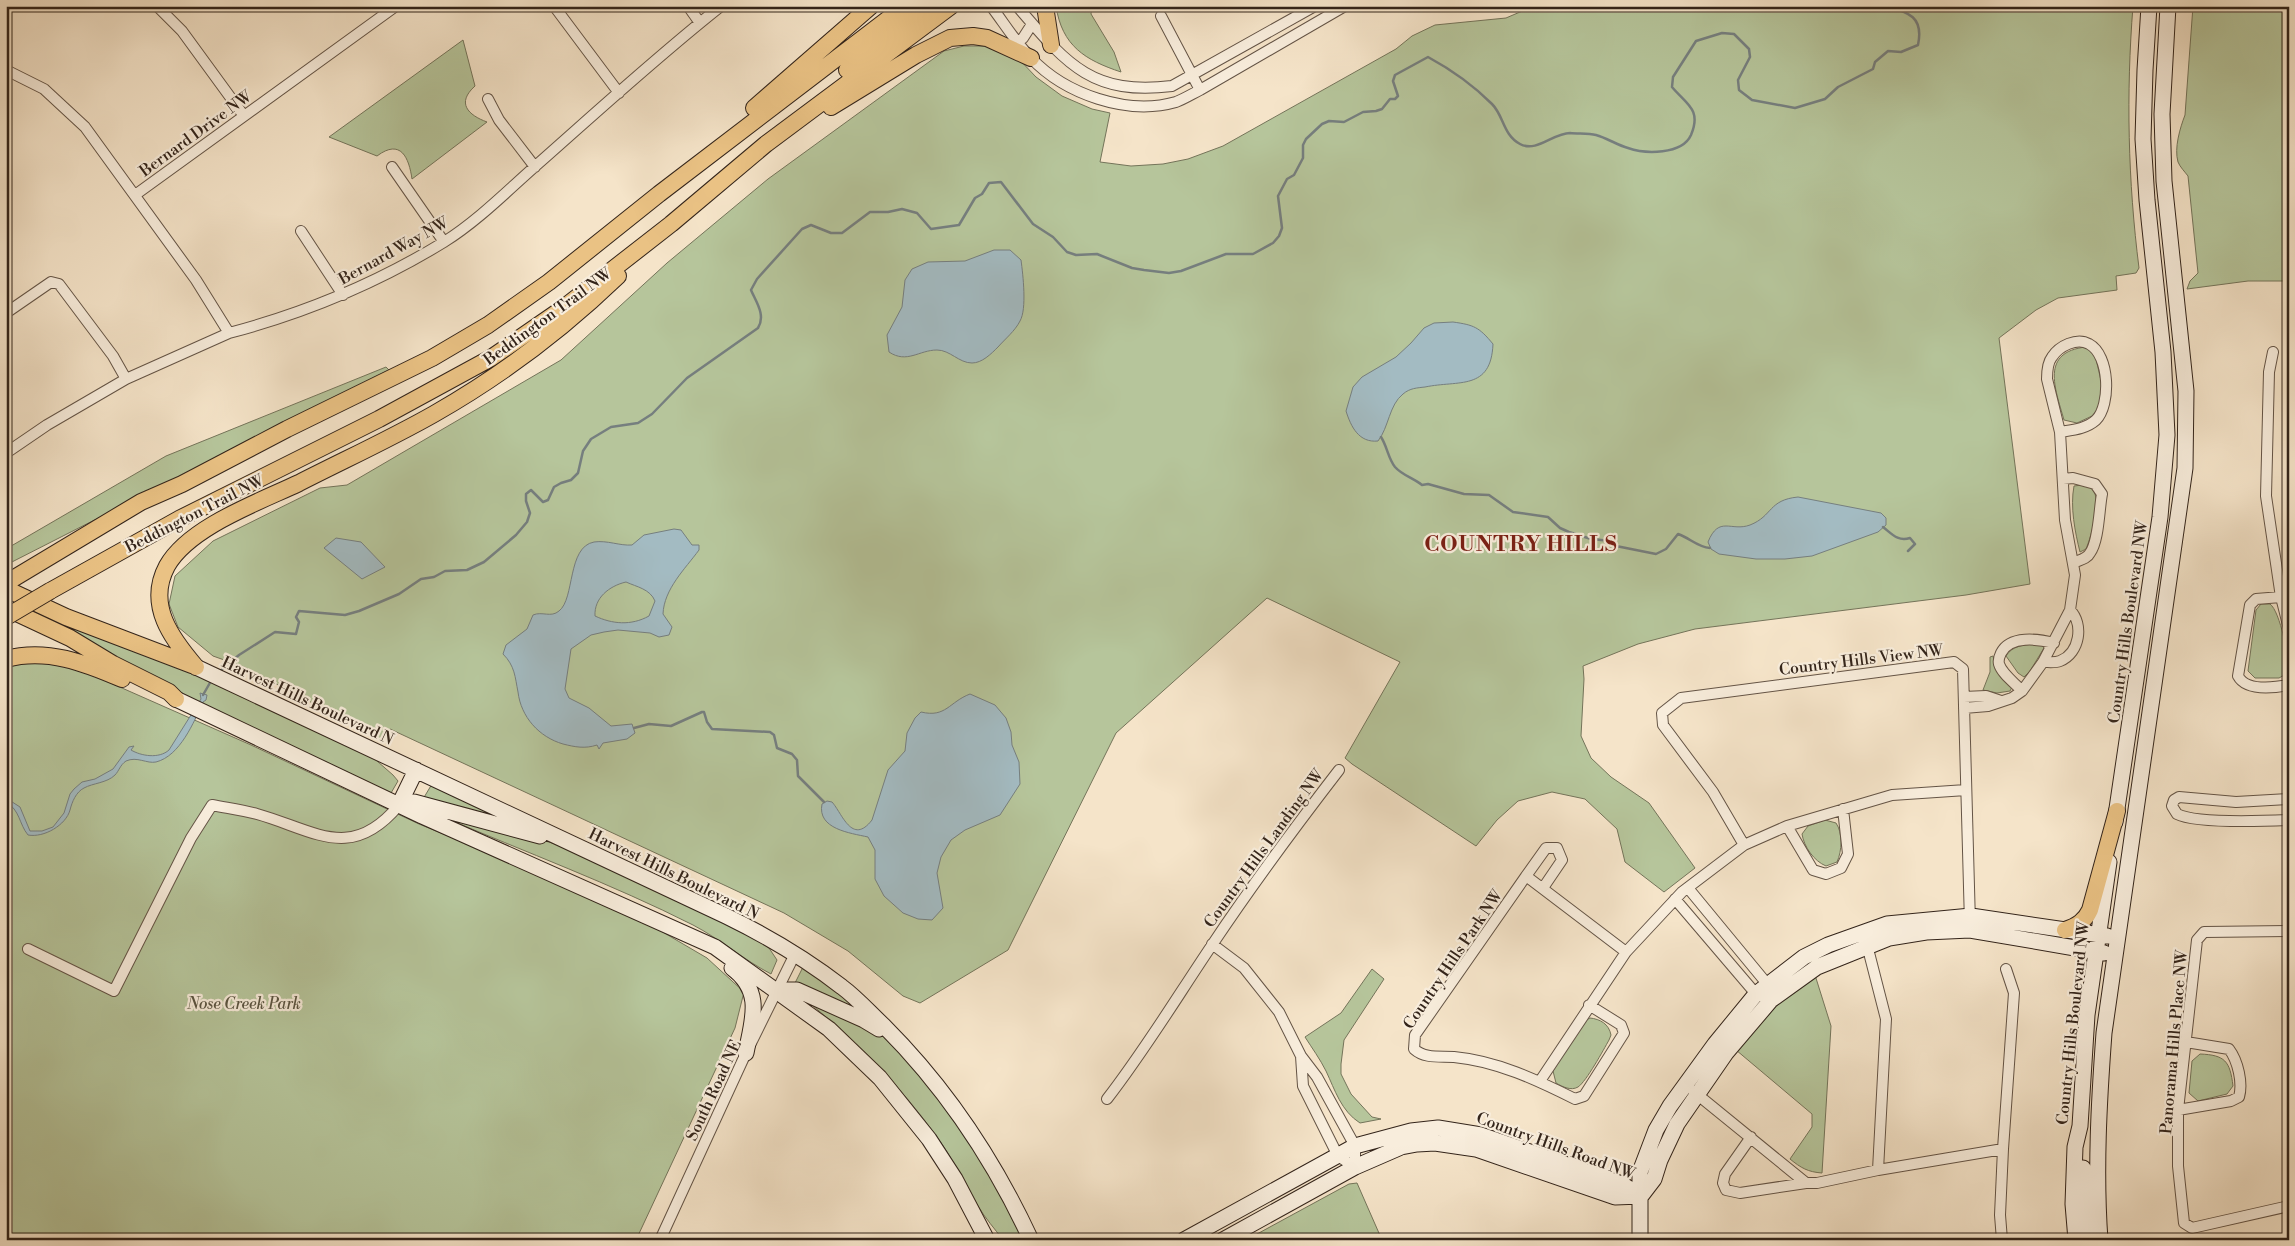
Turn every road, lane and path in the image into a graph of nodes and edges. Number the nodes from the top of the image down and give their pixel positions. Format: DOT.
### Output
graph roads {
  1 [pos="157,6"];
  2 [pos="554,6"];
  3 [pos="688,6"];
  4 [pos="721,6"];
  5 [pos="872,6"];
  6 [pos="905,6"];
  7 [pos="927,6"];
  8 [pos="951,6"];
  9 [pos="991,6"];
  10 [pos="1017,6"];
  11 [pos="1045,6"];
  12 [pos="1315,6"];
  13 [pos="1345,6"];
  14 [pos="2149,6"];
  15 [pos="2168,6"];
  16 [pos="394,7"];
  17 [pos="1300,10"];
  18 [pos="1161,16"];
  19 [pos="700,23"];
  20 [pos="1032,24"];
  21 [pos="1310,27"];
  22 [pos="1014,44"];
  23 [pos="1051,45"];
  24 [pos="1031,58"];
  25 [pos="6,70"];
  26 [pos="1193,76"];
  27 [pos="1200,90"];
  28 [pos="619,93"];
  29 [pos="488,99"];
  30 [pos="244,116"];
  31 [pos="766,144"];
  32 [pos="704,159"];
  33 [pos="392,167"];
  34 [pos="535,167"];
  35 [pos="135,195"];
  36 [pos="671,224"];
  37 [pos="301,231"];
  38 [pos="444,242"];
  39 [pos="343,294"];
  40 [pos="6,314"];
  41 [pos="229,333"];
  42 [pos="2273,352"];
  43 [pos="126,379"];
  44 [pos="2060,432"];
  45 [pos="6,453"];
  46 [pos="2064,479"];
  47 [pos="2073,563"];
  48 [pos="10,576"];
  49 [pos="6,589"];
  50 [pos="2281,597"];
  51 [pos="6,608"];
  52 [pos="2070,610"];
  53 [pos="6,618"];
  54 [pos="2289,629"];
  55 [pos="2054,643"];
  56 [pos="6,659"];
  57 [pos="2044,662"];
  58 [pos="196,667"];
  59 [pos="2289,685"];
  60 [pos="2022,691"];
  61 [pos="1964,696"];
  62 [pos="176,700"];
  63 [pos="2001,701"];
  64 [pos="1964,708"];
  65 [pos="416,770"];
  66 [pos="1339,770"];
  67 [pos="1966,790"];
  68 [pos="2289,799"];
  69 [pos="2236,802"];
  70 [pos="399,805"];
  71 [pos="1843,809"];
  72 [pos="2117,811"];
  73 [pos="2289,820"];
  74 [pos="2237,821"];
  75 [pos="1787,826"];
  76 [pos="1744,845"];
  77 [pos="582,848"];
  78 [pos="1526,876"];
  79 [pos="1543,888"];
  80 [pos="1682,893"];
  81 [pos="1970,923"];
  82 [pos="674,927"];
  83 [pos="2066,930"];
  84 [pos="2289,931"];
  85 [pos="2098,935"];
  86 [pos="2117,937"];
  87 [pos="1865,939"];
  88 [pos="1212,944"];
  89 [pos="28,949"];
  90 [pos="2096,951"];
  91 [pos="1626,952"];
  92 [pos="795,954"];
  93 [pos="2114,955"];
  94 [pos="2006,969"];
  95 [pos="777,990"];
  96 [pos="1770,992"];
  97 [pos="1756,994"];
  98 [pos="1589,1005"];
  99 [pos="2186,1042"];
  100 [pos="901,1043"];
  101 [pos="746,1053"];
  102 [pos="1301,1056"];
  103 [pos="1540,1081"];
  104 [pos="1691,1089"];
  105 [pos="1107,1099"];
  106 [pos="2178,1110"];
  107 [pos="2080,1126"];
  108 [pos="1751,1137"];
  109 [pos="1355,1146"];
  110 [pos="2002,1149"];
  111 [pos="1338,1156"];
  112 [pos="1355,1167"];
  113 [pos="1878,1170"];
  114 [pos="1806,1183"];
  115 [pos="1641,1196"];
  116 [pos="2289,1206"];
  117 [pos="2073,1210"];
  118 [pos="975,1214"];
  119 [pos="660,1240"];
  120 [pos="988,1240"];
  121 [pos="995,1240"];
  122 [pos="1031,1240"];
  123 [pos="1184,1240"];
  124 [pos="1223,1240"];
  125 [pos="1640,1240"];
  126 [pos="2002,1240"];
  127 [pos="2071,1240"];
  128 [pos="2076,1240"];
  129 [pos="2088,1240"];
  130 [pos="2100,1240"];
  1 -- 30 [label="street"];
  2 -- 28 [label="street"];
  3 -- 19 [label="street"];
  4 -- 19 [label="street, Bernard Way NW"];
  5 -- 32 [label="main road"];
  6 -- 32 [label="main road, Beddington Trail NW"];
  7 -- 31 [label="main road"];
  8 -- 31 [label="main road, Beddington Trail NW"];
  9 -- 22 [label="street"];
  10 -- 20 [label="street"];
  11 -- 23 [label="main road"];
  12 -- 17 [label="street"];
  13 -- 21 [label="street"];
  14 -- 72 [label="main road, Country Hills Boulevard NW"];
  15 -- 86 [label="main road, Country Hills Boulevard NW"];
  16 -- 30 [label="street, Bernard Drive NW"];
  17 -- 21 [label="street"];
  17 -- 26 [label="street"];
  18 -- 26 [label="street"];
  19 -- 28 [label="street, Bernard Way NW"];
  20 -- 22 [label="street"];
  20 -- 23 [label="street"];
  21 -- 27 [label="street"];
  22 -- 24 [label="main road"];
  22 -- 31 [label="main road"];
  23 -- 26 [label="street"];
  24 -- 27 [label="street"];
  25 -- 35 [label="street, Bernard Drive NW"];
  26 -- 27 [label="street"];
  28 -- 34 [label="street, Bernard Way NW"];
  29 -- 34 [label="street"];
  30 -- 35 [label="street, Bernard Drive NW"];
  31 -- 36 [label="main road, Beddington Trail NW"];
  32 -- 48 [label="main road, Beddington Trail NW"];
  33 -- 38 [label="street"];
  34 -- 38 [label="street, Bernard Way NW"];
  35 -- 41 [label="street"];
  36 -- 53 [label="main road, Beddington Trail NW, bridge"];
  36 -- 58 [label="main road"];
  37 -- 39 [label="street"];
  38 -- 39 [label="street, Bernard Way NW"];
  39 -- 41 [label="street, Bernard Way NW"];
  40 -- 43 [label="street"];
  41 -- 43 [label="street, Bernard Way NW"];
  42 -- 50 [label="street"];
  43 -- 45 [label="street, Bernard Way NW"];
  44 -- 44 [label="street"];
  44 -- 46 [label="street"];
  46 -- 47 [label="street"];
  46 -- 47 [label="street"];
  47 -- 52 [label="street"];
  49 -- 58 [label="main road"];
  50 -- 54 [label="street"];
  50 -- 59 [label="street"];
  51 -- 62 [label="main road"];
  52 -- 55 [label="street"];
  52 -- 57 [label="street"];
  55 -- 57 [label="street"];
  55 -- 60 [label="street"];
  56 -- 62 [label="main road"];
  57 -- 60 [label="street"];
  58 -- 65 [label="main road, Harvest Hills Boulevard N"];
  60 -- 63 [label="street"];
  61 -- 63 [label="street"];
  61 -- 64 [label="street, Country Hills View NW"];
  61 -- 76 [label="street, Country Hills View NW"];
  62 -- 70 [label="main road"];
  63 -- 64 [label="street"];
  64 -- 67 [label="street, Country Hills View NW"];
  65 -- 70 [label="main road"];
  65 -- 77 [label="main road, Harvest Hills Boulevard N"];
  66 -- 88 [label="street, Country Hills Landing NW"];
  67 -- 71 [label="street"];
  67 -- 81 [label="street, Country Hills View NW"];
  68 -- 69 [label="street"];
  69 -- 74 [label="street"];
  69 -- 74 [label="street"];
  70 -- 77 [label="main road"];
  70 -- 82 [label="main road"];
  70 -- 89 [label="street"];
  71 -- 75 [label="street"];
  71 -- 75 [label="street"];
  72 -- 83 [label="main road"];
  72 -- 85 [label="main road, Country Hills Boulevard NW"];
  73 -- 74 [label="street"];
  75 -- 76 [label="street"];
  76 -- 80 [label="street"];
  77 -- 92 [label="main road, Harvest Hills Boulevard N"];
  78 -- 79 [label="street"];
  78 -- 79 [label="street, Country Hills Park NW"];
  78 -- 103 [label="street, Country Hills Park NW"];
  79 -- 91 [label="street"];
  80 -- 91 [label="street"];
  80 -- 96 [label="street"];
  80 -- 97 [label="street"];
  81 -- 83 [label="main road"];
  81 -- 87 [label="main road"];
  81 -- 90 [label="main road"];
  82 -- 95 [label="main road"];
  82 -- 101 [label="main road"];
  83 -- 85 [label="main road"];
  84 -- 99 [label="street, Panorama Hills Place NW"];
  85 -- 86 [label="main road"];
  85 -- 90 [label="main road, Country Hills Boulevard NW"];
  86 -- 93 [label="main road, Country Hills Boulevard NW"];
  87 -- 96 [label="main road"];
  87 -- 113 [label="street"];
  88 -- 102 [label="street, Country Hills Landing NW"];
  88 -- 105 [label="street, Country Hills Landing NW"];
  90 -- 93 [label="main road"];
  90 -- 107 [label="main road, Country Hills Boulevard NW"];
  91 -- 98 [label="street"];
  92 -- 95 [label="street, South Road NE"];
  92 -- 100 [label="main road, Harvest Hills Boulevard N"];
  93 -- 130 [label="main road, Country Hills Boulevard NW"];
  94 -- 110 [label="street"];
  95 -- 100 [label="main road"];
  95 -- 101 [label="street, South Road NE"];
  95 -- 118 [label="main road"];
  96 -- 97 [label="main road"];
  96 -- 104 [label="main road"];
  97 -- 104 [label="main road"];
  98 -- 103 [label="street"];
  98 -- 103 [label="street, Country Hills Park NW"];
  99 -- 106 [label="street, Panorama Hills Place NW"];
  99 -- 106 [label="street"];
  100 -- 122 [label="main road, Harvest Hills Boulevard N"];
  101 -- 119 [label="street, South Road NE"];
  102 -- 109 [label="street, Country Hills Landing NW"];
  102 -- 111 [label="street, Country Hills Landing NW"];
  104 -- 108 [label="street"];
  104 -- 115 [label="main road"];
  106 -- 116 [label="street, Panorama Hills Place NW"];
  107 -- 117 [label="main road, Country Hills Boulevard NW"];
  107 -- 129 [label="main road"];
  108 -- 114 [label="street"];
  108 -- 114 [label="street"];
  109 -- 111 [label="main road, Country Hills Road NW"];
  109 -- 112 [label="street, Country Hills Landing NW"];
  109 -- 115 [label="main road, Country Hills Road NW"];
  110 -- 113 [label="street"];
  110 -- 126 [label="street"];
  111 -- 112 [label="street, Country Hills Landing NW"];
  111 -- 123 [label="main road, Country Hills Road NW"];
  112 -- 115 [label="main road, Country Hills Road NW"];
  112 -- 124 [label="main road, Country Hills Road NW"];
  113 -- 114 [label="street"];
  115 -- 125 [label="main road"];
  117 -- 127 [label="main road"];
  117 -- 128 [label="main road, Country Hills Boulevard NW"];
  118 -- 120 [label="main road"];
  118 -- 121 [label="main road"];
}
